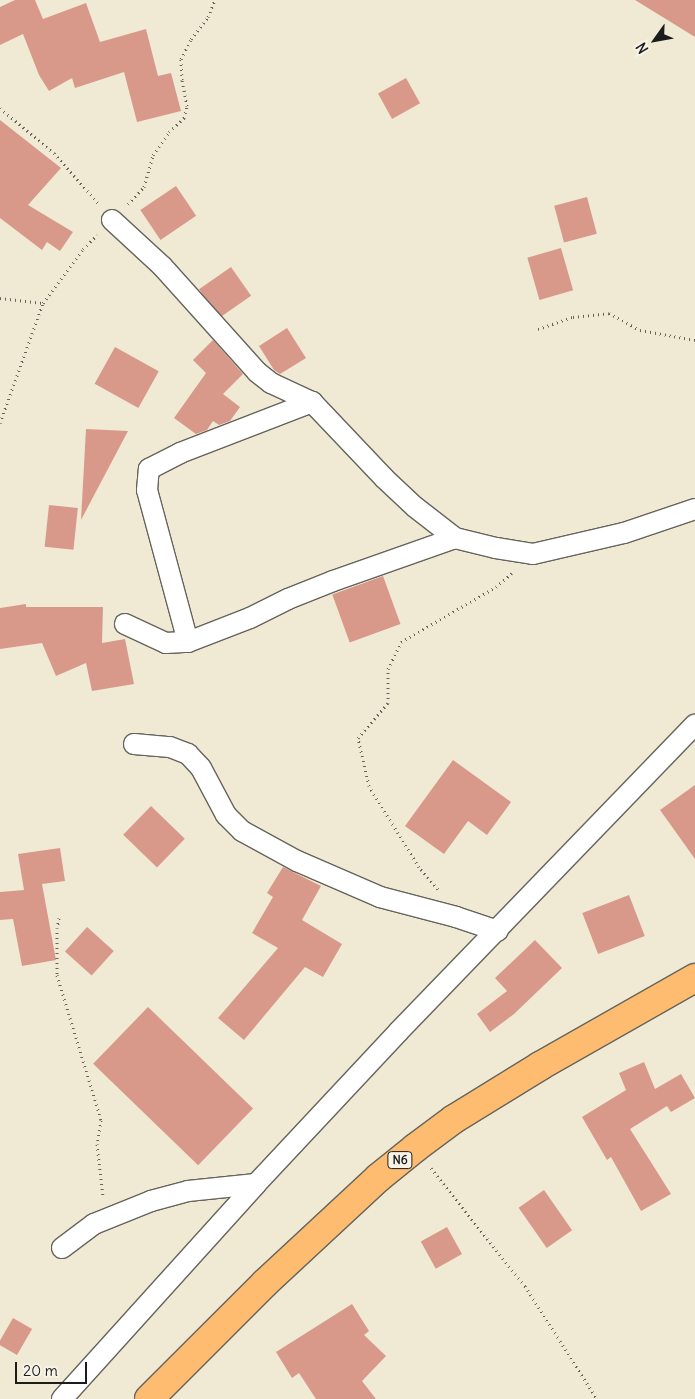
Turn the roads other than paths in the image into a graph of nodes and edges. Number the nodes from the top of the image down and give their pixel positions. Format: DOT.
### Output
graph roads {
  1 [pos="112,220"];
  2 [pos="312,402"];
  3 [pos="695,509"];
  4 [pos="455,538"];
  5 [pos="125,624"];
  6 [pos="188,642"];
  7 [pos="695,724"];
  8 [pos="134,744"];
  9 [pos="498,931"];
  10 [pos="695,978"];
  11 [pos="256,1184"];
  12 [pos="62,1248"];
  13 [pos="62,1399"];
  14 [pos="149,1399"];
  1 -- 2 [label="street"];
  2 -- 4 [label="street"];
  2 -- 6 [label="street"];
  3 -- 4 [label="street"];
  4 -- 6 [label="street"];
  5 -- 6 [label="street"];
  7 -- 9 [label="street"];
  8 -- 9 [label="street"];
  9 -- 11 [label="street"];
  10 -- 14 [label="highway, N6"];
  11 -- 12 [label="street"];
  11 -- 13 [label="street"];
}
